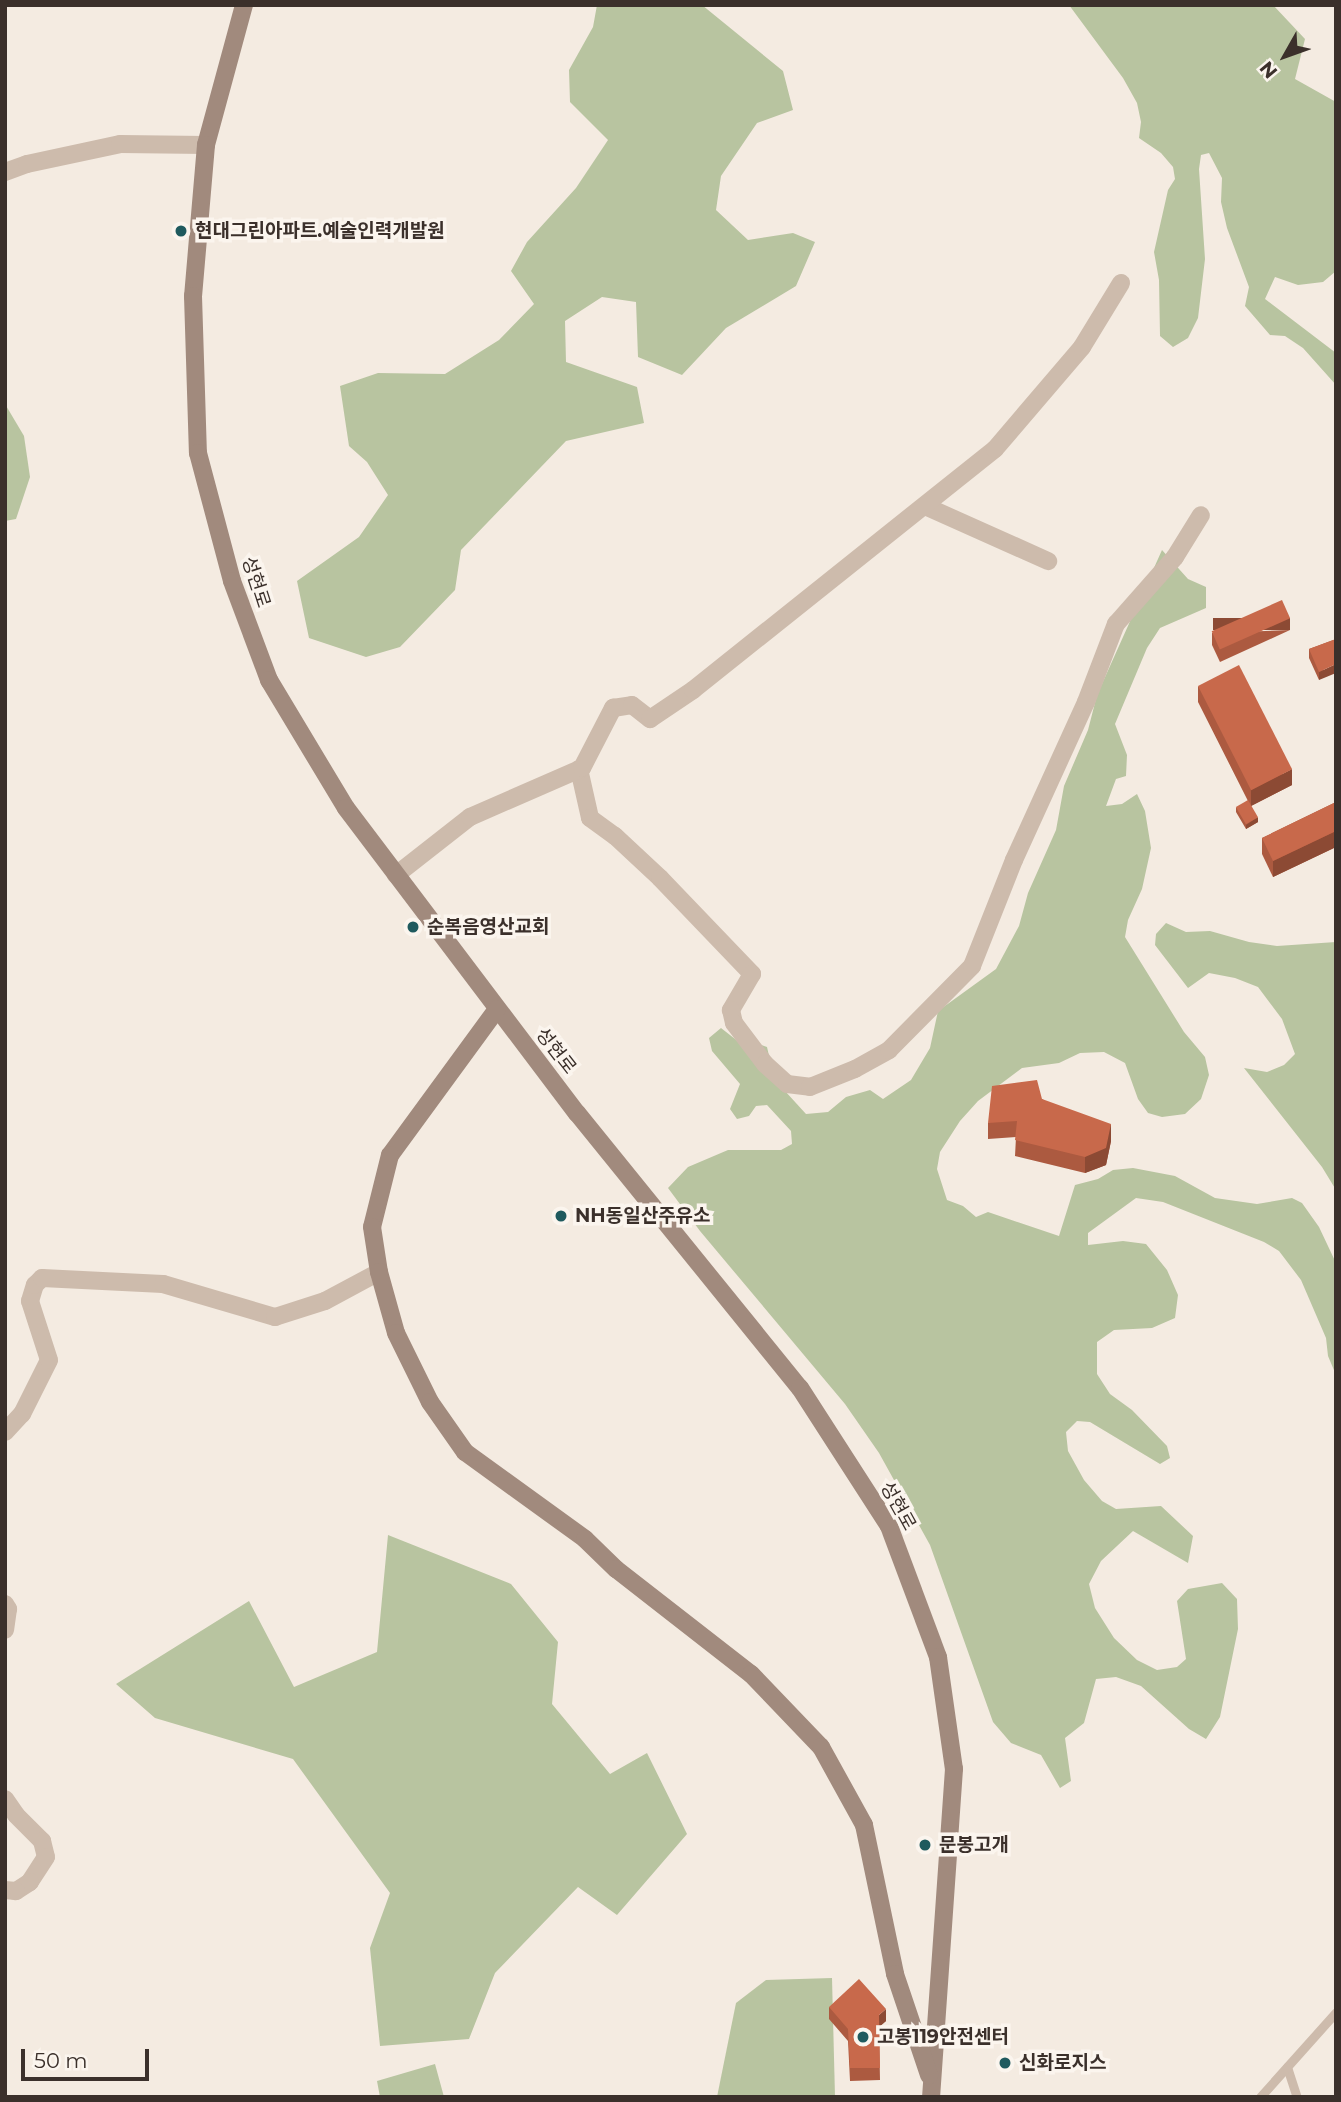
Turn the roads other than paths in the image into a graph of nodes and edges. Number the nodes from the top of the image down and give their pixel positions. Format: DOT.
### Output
graph roads {
  1 [pos="244,5"];
  2 [pos="206,145"];
  3 [pos="5,172"];
  4 [pos="1121,284"];
  5 [pos="925,506"];
  6 [pos="1201,515"];
  7 [pos="1048,561"];
  8 [pos="579,769"];
  9 [pos="396,875"];
  10 [pos="497,1009"];
  11 [pos="379,1272"];
  12 [pos="5,1432"];
  13 [pos="5,1604"];
  14 [pos="5,1630"];
  15 [pos="5,1798"];
  16 [pos="5,1891"];
  17 [pos="1336,2012"];
  18 [pos="1287,2067"];
  19 [pos="931,2090"];
  20 [pos="1260,2097"];
  21 [pos="1297,2097"];
  1 -- 2 [label="main road, 성현로"];
  2 -- 3 [label="street"];
  2 -- 9 [label="main road, 성현로"];
  4 -- 5 [label="street"];
  5 -- 7 [label="street"];
  5 -- 8 [label="street"];
  6 -- 8 [label="street"];
  8 -- 9 [label="street"];
  9 -- 10 [label="main road, 성현로"];
  10 -- 11 [label="main road"];
  10 -- 19 [label="main road, 성현로"];
  11 -- 12 [label="street"];
  11 -- 19 [label="main road"];
  13 -- 14 [label="street"];
  15 -- 16 [label="street"];
  17 -- 18 [label="lane"];
  18 -- 20 [label="lane"];
  18 -- 21 [label="lane"];
}
